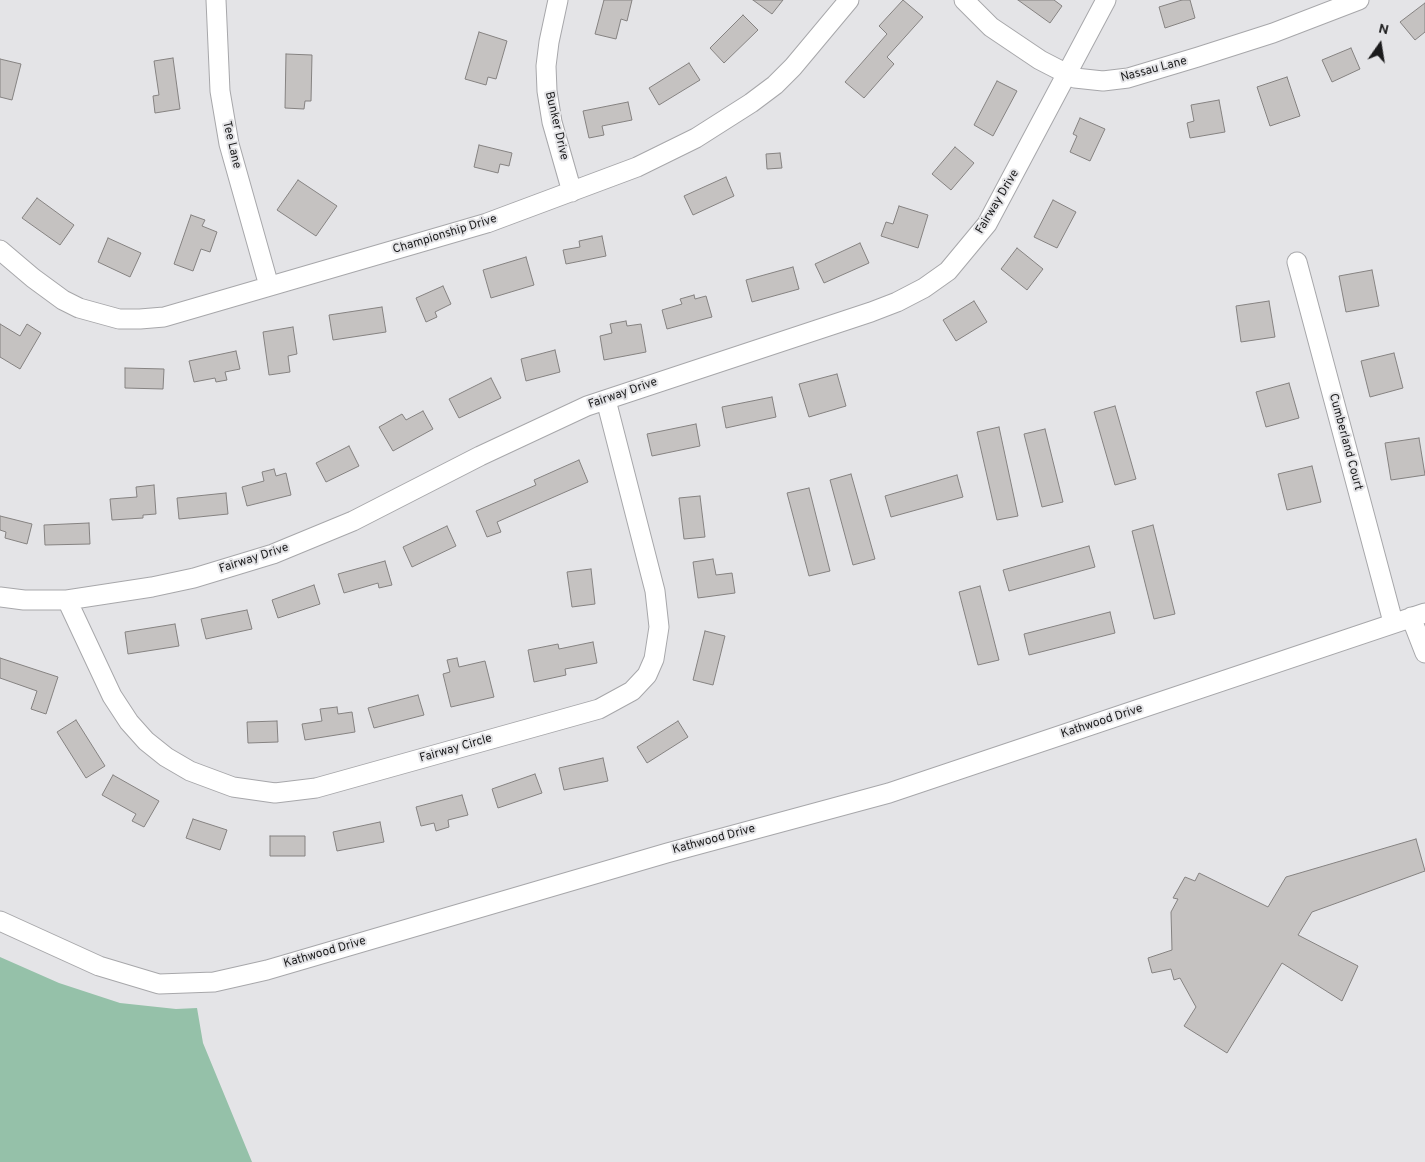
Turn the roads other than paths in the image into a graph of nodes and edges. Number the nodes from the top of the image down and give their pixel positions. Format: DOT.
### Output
graph roads {
  1 [pos="216,0"];
  2 [pos="558,0"];
  3 [pos="849,0"];
  4 [pos="964,0"];
  5 [pos="1106,0"];
  6 [pos="1359,0"];
  7 [pos="1067,74"];
  8 [pos="572,192"];
  9 [pos="0,250"];
  10 [pos="1297,262"];
  11 [pos="269,286"];
  12 [pos="606,400"];
  13 [pos="0,596"];
  14 [pos="67,600"];
  15 [pos="1418,615"];
  16 [pos="1393,622"];
  17 [pos="1425,653"];
  18 [pos="0,921"];
  1 -- 11 [label="street, Tee Lane"];
  2 -- 8 [label="street, Bunker Drive"];
  3 -- 8 [label="street, Championship Drive"];
  4 -- 7 [label="street, Nassau Lane"];
  5 -- 7 [label="street, Fairway Drive"];
  6 -- 7 [label="street, Nassau Lane"];
  7 -- 12 [label="street, Fairway Drive"];
  8 -- 11 [label="street, Championship Drive"];
  9 -- 11 [label="street, Championship Drive"];
  10 -- 16 [label="street, Cumberland Court"];
  12 -- 14 [label="street, Fairway Drive"];
  12 -- 14 [label="street, Fairway Circle"];
  13 -- 14 [label="street, Fairway Drive"];
  15 -- 16 [label="street, Kathwood Drive"];
  15 -- 17 [label="street"];
  16 -- 18 [label="street, Kathwood Drive"];
}
